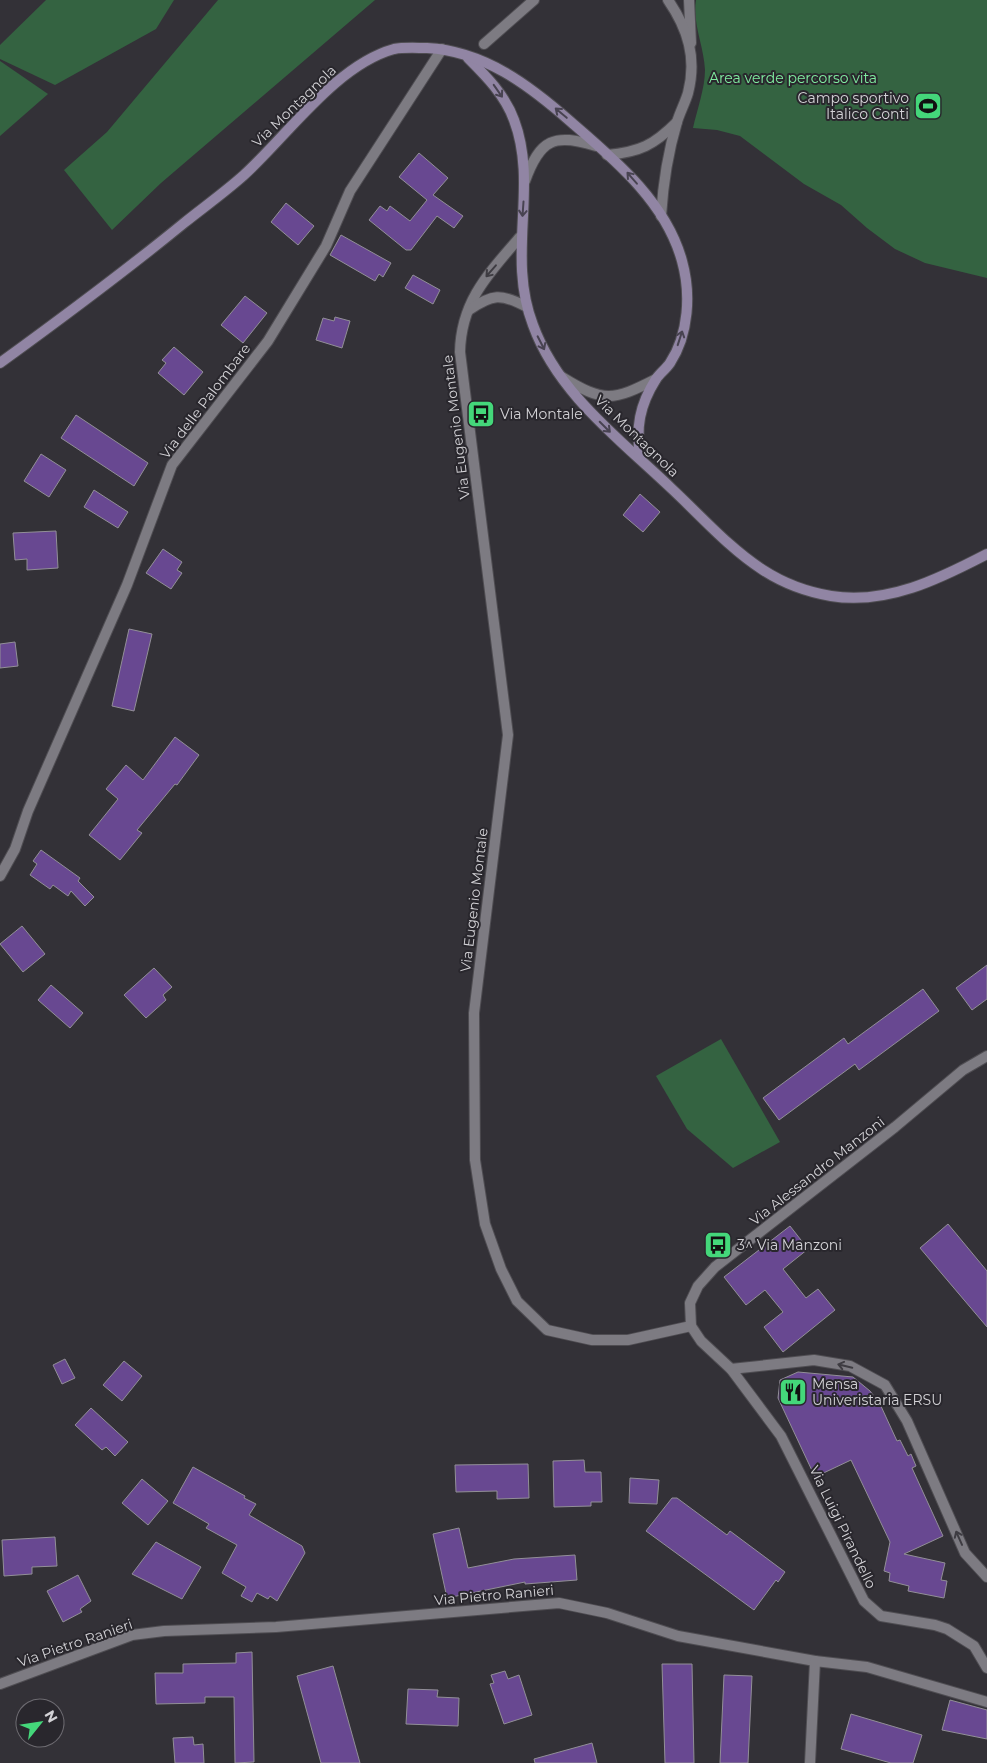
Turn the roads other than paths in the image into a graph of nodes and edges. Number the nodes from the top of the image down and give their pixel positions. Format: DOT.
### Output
graph roads {
  1 [pos="534,0"];
  2 [pos="668,0"];
  3 [pos="689,0"];
  4 [pos="484,44"];
  5 [pos="691,44"];
  6 [pos="442,49"];
  7 [pos="466,55"];
  8 [pos="677,122"];
  9 [pos="596,146"];
  10 [pos="608,155"];
  11 [pos="525,181"];
  12 [pos="661,216"];
  13 [pos="520,237"];
  14 [pos="527,307"];
  15 [pos="468,310"];
  16 [pos="0,364"];
  17 [pos="562,377"];
  18 [pos="656,379"];
  19 [pos="640,458"];
  20 [pos="987,554"];
  21 [pos="0,876"];
  22 [pos="987,1056"];
  23 [pos="691,1326"];
  24 [pos="731,1369"];
  25 [pos="987,1577"];
  26 [pos="815,1661"];
  27 [pos="987,1668"];
  28 [pos="0,1684"];
  29 [pos="986,1699"];
  30 [pos="810,1763"];
  1 -- 4 [label="street"];
  2 -- 5 [label="street"];
  3 -- 5 [label="street"];
  5 -- 8 [label="street"];
  6 -- 7 [label="main road, Via Montagnola"];
  6 -- 16 [label="main road, Via Montagnola"];
  6 -- 21 [label="street, Via delle Palombare"];
  9 -- 7 [label="main road, one-way"];
  7 -- 11 [label="main road, Via Montagnola, one-way"];
  8 -- 10 [label="street"];
  8 -- 12 [label="street"];
  9 -- 10 [label="main road"];
  9 -- 11 [label="street"];
  12 -- 10 [label="main road, one-way"];
  11 -- 13 [label="main road, Via Montagnola, one-way"];
  18 -- 12 [label="main road, one-way"];
  13 -- 14 [label="main road, Via Montagnola"];
  13 -- 15 [label="street, Via Eugenio Montale, one-way"];
  14 -- 15 [label="street"];
  14 -- 17 [label="main road, Via Montagnola, one-way"];
  15 -- 23 [label="street, Via Eugenio Montale"];
  17 -- 18 [label="street"];
  17 -- 19 [label="main road, Via Montagnola, one-way"];
  18 -- 19 [label="main road"];
  19 -- 20 [label="main road, Via Montagnola"];
  22 -- 23 [label="street, Via Alessandro Manzoni"];
  23 -- 24 [label="street"];
  25 -- 24 [label="street, one-way"];
  24 -- 27 [label="street, Via Luigi Pirandello"];
  26 -- 28 [label="street, Via Pietro Ranieri"];
  26 -- 29 [label="street, Via Pietro Ranieri"];
  26 -- 30 [label="street"];
}
